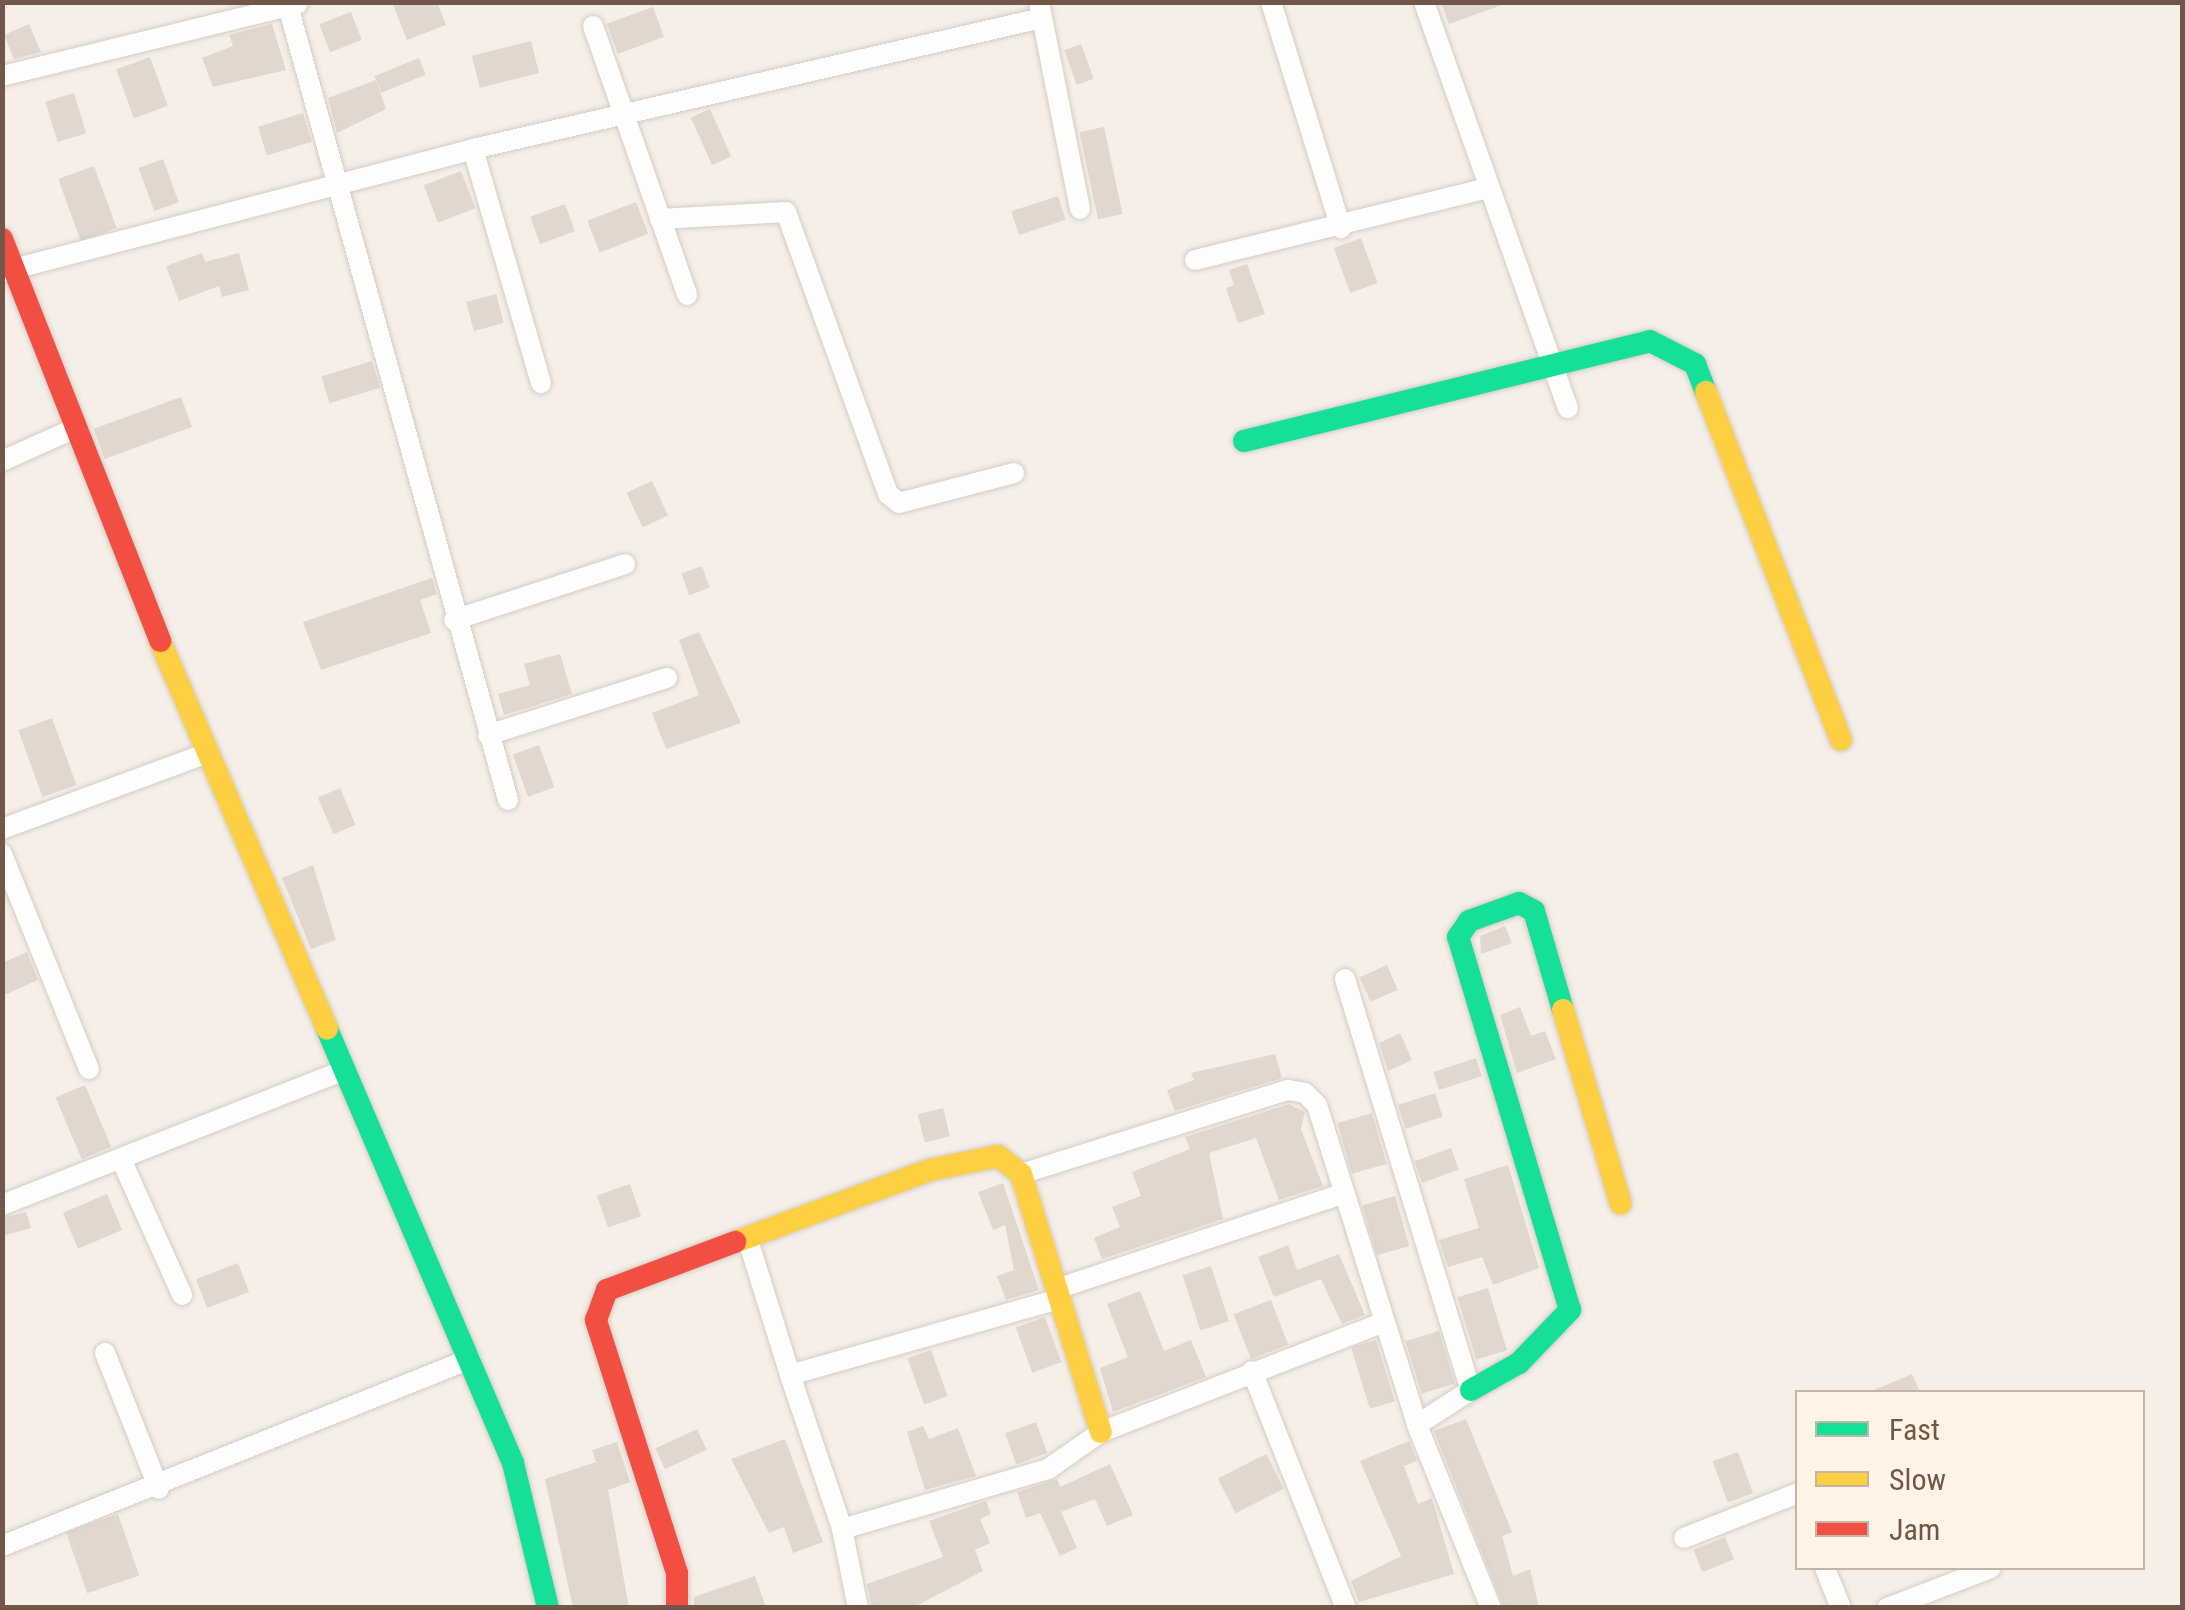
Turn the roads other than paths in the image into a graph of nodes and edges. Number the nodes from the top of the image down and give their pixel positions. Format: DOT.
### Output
graph roads {
  1 [pos="1271,2"];
  2 [pos="1424,2"];
  3 [pos="294,4"];
  4 [pos="1040,10"];
  5 [pos="593,26"];
  6 [pos="2,76"];
  7 [pos="622,114"];
  8 [pos="473,149"];
  9 [pos="338,183"];
  10 [pos="1484,189"];
  11 [pos="1080,208"];
  12 [pos="660,219"];
  13 [pos="1342,228"];
  14 [pos="2,239"];
  15 [pos="1194,260"];
  16 [pos="7,269"];
  17 [pos="688,295"];
  18 [pos="1554,365"];
  19 [pos="541,383"];
  20 [pos="1568,408"];
  21 [pos="71,430"];
  22 [pos="1244,441"];
  23 [pos="2,461"];
  24 [pos="1014,473"];
  25 [pos="625,564"];
  26 [pos="454,620"];
  27 [pos="667,678"];
  28 [pos="488,735"];
  29 [pos="1841,740"];
  30 [pos="206,754"];
  31 [pos="508,800"];
  32 [pos="2,829"];
  33 [pos="2,854"];
  34 [pos="1345,979"];
  35 [pos="90,1068"];
  36 [pos="342,1071"];
  37 [pos="121,1159"];
  38 [pos="1020,1174"];
  39 [pos="1344,1193"];
  40 [pos="1621,1204"];
  41 [pos="2,1205"];
  42 [pos="748,1240"];
  43 [pos="1058,1294"];
  44 [pos="182,1295"];
  45 [pos="1382,1323"];
  46 [pos="105,1354"];
  47 [pos="470,1359"];
  48 [pos="1252,1371"];
  49 [pos="790,1375"];
  50 [pos="1470,1390"];
  51 [pos="1417,1425"];
  52 [pos="1100,1432"];
  53 [pos="159,1489"];
  54 [pos="1795,1496"];
  55 [pos="842,1529"];
  56 [pos="1684,1538"];
  57 [pos="2,1546"];
  58 [pos="1826,1570"];
  59 [pos="1986,1570"];
  60 [pos="548,1608"];
  61 [pos="677,1608"];
  62 [pos="858,1608"];
  63 [pos="1346,1608"];
  64 [pos="1491,1608"];
  65 [pos="1841,1608"];
  66 [pos="1888,1608"];
  1 -- 13 [label="street"];
  2 -- 10 [label="street"];
  3 -- 6 [label="street"];
  3 -- 9 [label="street"];
  4 -- 7 [label="street"];
  4 -- 11 [label="street"];
  5 -- 7 [label="street"];
  7 -- 8 [label="street"];
  7 -- 12 [label="street"];
  8 -- 9 [label="street"];
  8 -- 19 [label="street"];
  9 -- 16 [label="street"];
  9 -- 26 [label="street"];
  10 -- 13 [label="street"];
  10 -- 18 [label="street"];
  12 -- 17 [label="street"];
  12 -- 24 [label="street"];
  13 -- 15 [label="street"];
  14 -- 16 [label="street"];
  16 -- 21 [label="street"];
  18 -- 20 [label="street"];
  18 -- 22 [label="street"];
  18 -- 29 [label="street"];
  21 -- 23 [label="street"];
  21 -- 30 [label="street"];
  25 -- 26 [label="street"];
  26 -- 28 [label="street"];
  27 -- 28 [label="street"];
  28 -- 31 [label="street"];
  30 -- 32 [label="street"];
  30 -- 36 [label="street"];
  33 -- 35 [label="street"];
  34 -- 50 [label="street"];
  36 -- 37 [label="street"];
  36 -- 47 [label="street"];
  37 -- 41 [label="street"];
  37 -- 44 [label="street"];
  38 -- 39 [label="street"];
  38 -- 42 [label="street"];
  38 -- 43 [label="street"];
  39 -- 43 [label="street"];
  39 -- 45 [label="street"];
  40 -- 50 [label="street"];
  42 -- 49 [label="street"];
  42 -- 61 [label="street"];
  43 -- 49 [label="street"];
  43 -- 52 [label="street"];
  45 -- 48 [label="street"];
  45 -- 51 [label="street"];
  46 -- 53 [label="street"];
  47 -- 53 [label="street"];
  47 -- 60 [label="street"];
  48 -- 52 [label="street"];
  48 -- 63 [label="street"];
  49 -- 55 [label="street"];
  50 -- 51 [label="street"];
  51 -- 64 [label="street"];
  52 -- 55 [label="street"];
  53 -- 57 [label="street"];
  54 -- 56 [label="street"];
  55 -- 62 [label="street"];
  58 -- 65 [label="street"];
  59 -- 66 [label="street"];
}
